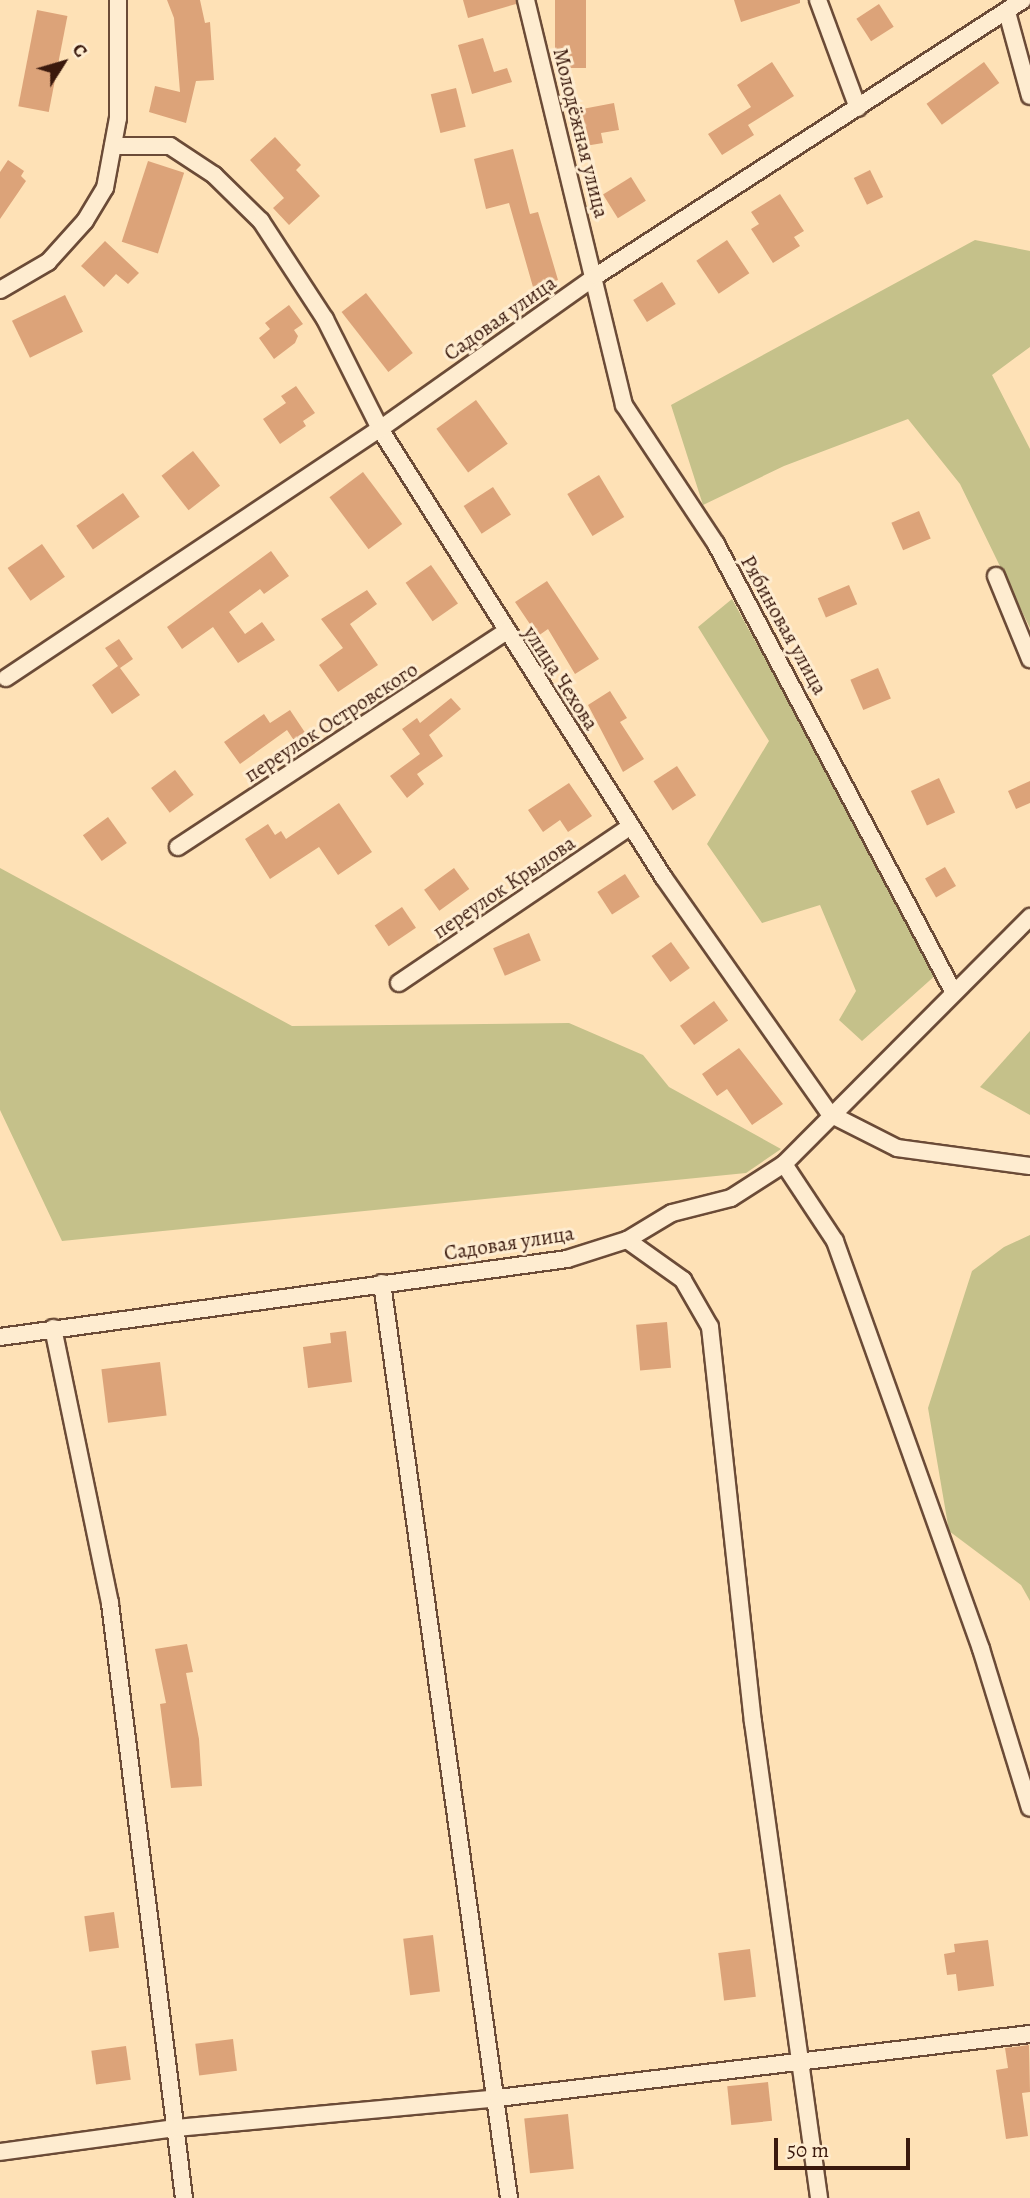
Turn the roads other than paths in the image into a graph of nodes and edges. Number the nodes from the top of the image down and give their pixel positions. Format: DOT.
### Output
graph roads {
  1 [pos="118,0"];
  2 [pos="526,0"];
  3 [pos="818,0"];
  4 [pos="1012,5"];
  5 [pos="1030,96"];
  6 [pos="858,108"];
  7 [pos="113,146"];
  8 [pos="596,276"];
  9 [pos="0,290"];
  10 [pos="380,429"];
  11 [pos="996,576"];
  12 [pos="507,631"];
  13 [pos="1030,659"];
  14 [pos="6,678"];
  15 [pos="631,826"];
  16 [pos="178,847"];
  17 [pos="1030,917"];
  18 [pos="399,983"];
  19 [pos="953,991"];
  20 [pos="830,1114"];
  21 [pos="784,1164"];
  22 [pos="1030,1166"];
  23 [pos="627,1240"];
  24 [pos="382,1283"];
  25 [pos="53,1328"];
  26 [pos="0,1337"];
  27 [pos="1030,1808"];
  28 [pos="1030,2034"];
  29 [pos="800,2062"];
  30 [pos="498,2098"];
  31 [pos="176,2128"];
  32 [pos="0,2152"];
  33 [pos="184,2198"];
  34 [pos="509,2198"];
  35 [pos="819,2198"];
  1 -- 7 [label="street"];
  2 -- 8 [label="street, Молодёжная улица"];
  3 -- 6 [label="street"];
  4 -- 5 [label="street"];
  4 -- 6 [label="street, Садовая улица"];
  6 -- 8 [label="street, Садовая улица"];
  7 -- 9 [label="street"];
  7 -- 10 [label="street, улица Чехова"];
  8 -- 10 [label="street, Садовая улица"];
  8 -- 19 [label="street, Рябиновая улица"];
  10 -- 12 [label="street, улица Чехова"];
  10 -- 14 [label="street, Садовая улица"];
  11 -- 13 [label="street"];
  12 -- 15 [label="street, улица Чехова"];
  12 -- 16 [label="street, переулок Островского"];
  15 -- 18 [label="street, переулок Крылова"];
  15 -- 20 [label="street, улица Чехова"];
  17 -- 19 [label="street, Садовая улица"];
  19 -- 20 [label="street, Садовая улица"];
  20 -- 21 [label="street, Садовая улица"];
  20 -- 22 [label="street, улица Чехова"];
  21 -- 23 [label="street, Садовая улица"];
  21 -- 27 [label="street"];
  23 -- 24 [label="street, Садовая улица"];
  23 -- 29 [label="street"];
  24 -- 25 [label="street, Садовая улица"];
  24 -- 30 [label="street"];
  25 -- 26 [label="street, Садовая улица"];
  25 -- 31 [label="street"];
  28 -- 29 [label="street"];
  29 -- 30 [label="street"];
  29 -- 35 [label="street"];
  30 -- 31 [label="street"];
  30 -- 34 [label="street"];
  31 -- 32 [label="street"];
  31 -- 33 [label="street"];
}
